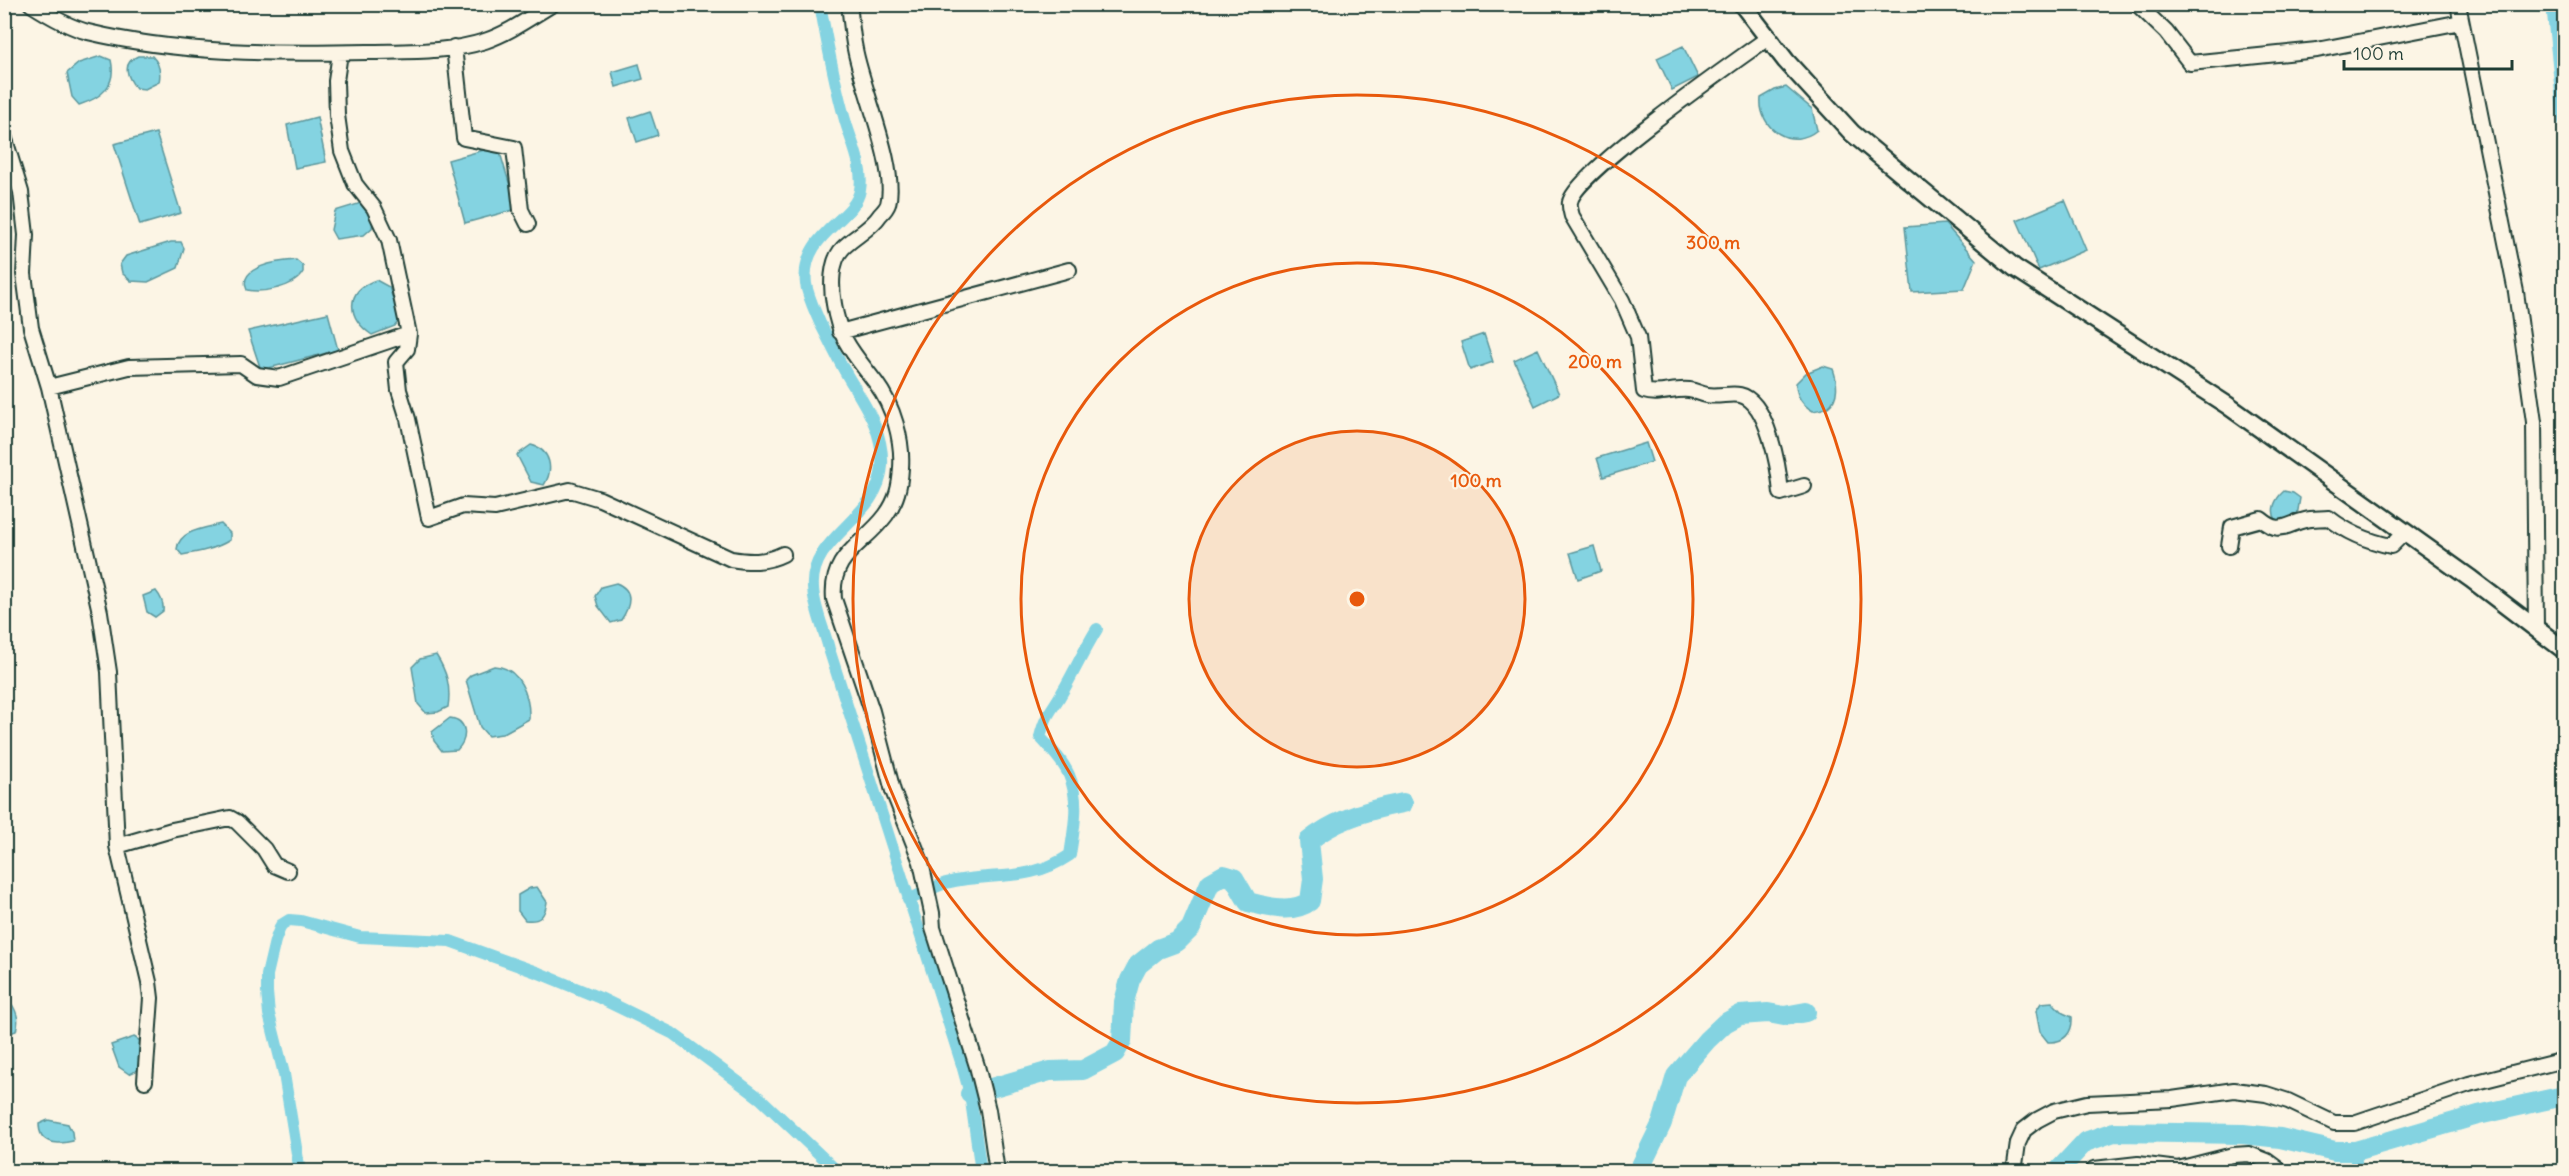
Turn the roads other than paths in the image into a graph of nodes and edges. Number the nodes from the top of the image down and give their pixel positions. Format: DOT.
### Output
graph roads {
  1 [pos="31,4"];
  2 [pos="553,4"];
  3 [pos="849,4"];
  4 [pos="1742,4"];
  5 [pos="2137,4"];
  6 [pos="2458,4"];
  7 [pos="2461,22"];
  8 [pos="1768,38"];
  9 [pos="454,47"];
  10 [pos="340,53"];
  11 [pos="4,136"];
  12 [pos="528,224"];
  13 [pos="1069,270"];
  14 [pos="840,332"];
  15 [pos="409,334"];
  16 [pos="49,387"];
  17 [pos="1804,486"];
  18 [pos="2405,532"];
  19 [pos="2229,546"];
  20 [pos="783,554"];
  21 [pos="2536,629"];
  22 [pos="2565,650"];
  23 [pos="117,846"];
  24 [pos="288,871"];
  25 [pos="2565,1060"];
  26 [pos="146,1081"];
  27 [pos="997,1172"];
  28 [pos="2013,1172"];
  29 [pos="2092,1172"];
  30 [pos="2282,1172"];
  1 -- 10 [label="street"];
  2 -- 9 [label="street"];
  3 -- 14 [label="street"];
  4 -- 8 [label="street"];
  5 -- 7 [label="street"];
  6 -- 7 [label="street"];
  7 -- 21 [label="street"];
  8 -- 17 [label="street"];
  8 -- 18 [label="street"];
  9 -- 10 [label="street"];
  9 -- 12 [label="street"];
  10 -- 15 [label="street"];
  11 -- 16 [label="street"];
  13 -- 14 [label="street"];
  14 -- 27 [label="street"];
  15 -- 16 [label="street"];
  15 -- 20 [label="street"];
  16 -- 23 [label="street"];
  18 -- 19 [label="street"];
  18 -- 21 [label="street"];
  21 -- 22 [label="street"];
  23 -- 24 [label="street"];
  23 -- 26 [label="street"];
  25 -- 28 [label="street"];
  29 -- 30 [label="street"];
}
